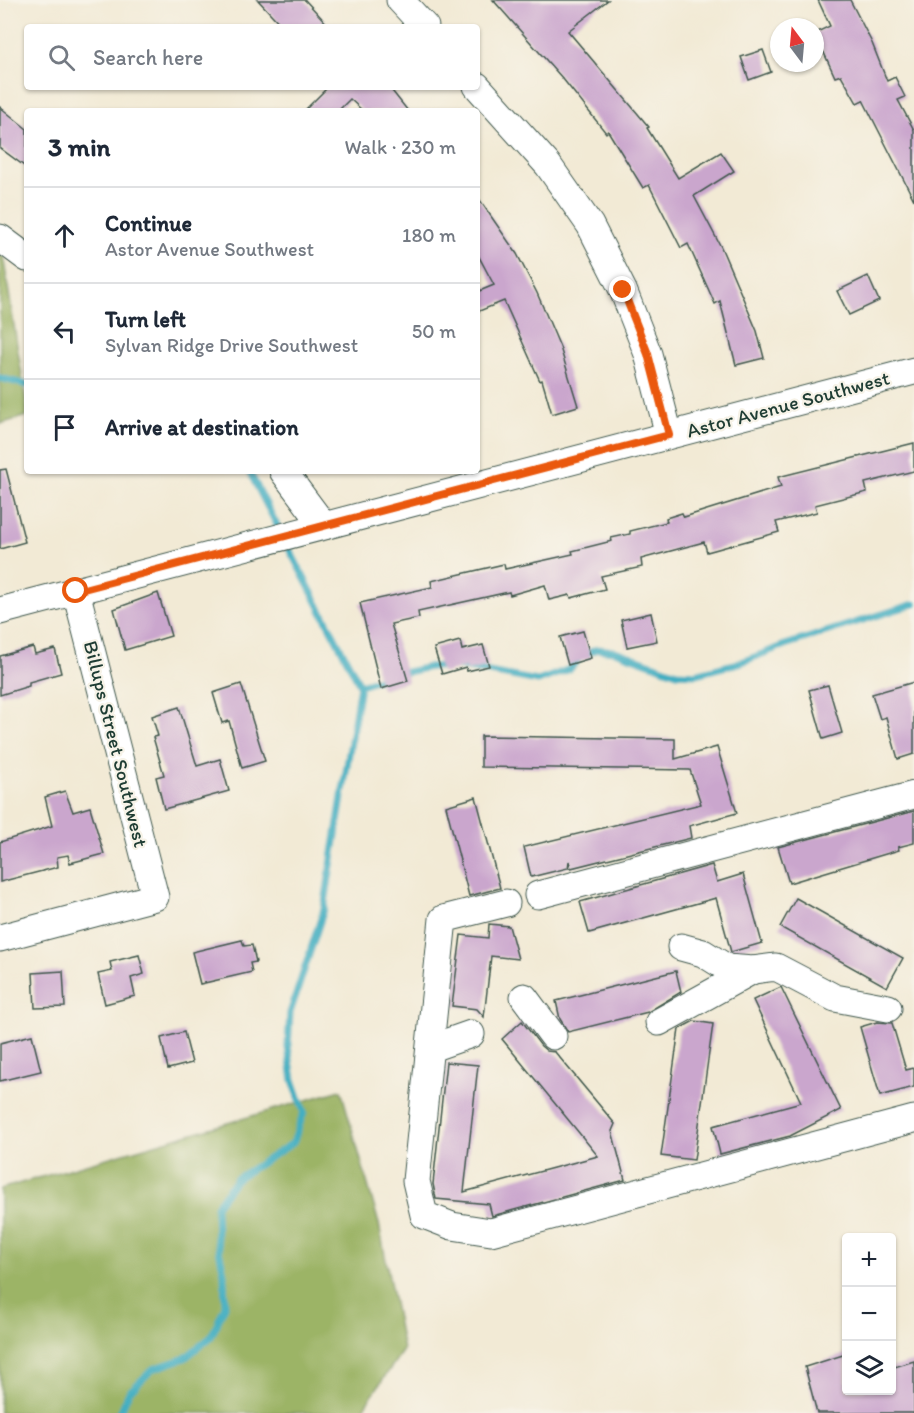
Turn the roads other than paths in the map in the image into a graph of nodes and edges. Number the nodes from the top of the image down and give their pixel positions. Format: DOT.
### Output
graph roads {
  1 [pos="400,0"];
  2 [pos="421,24"];
  3 [pos="480,89"];
  4 [pos="0,238"];
  5 [pos="24,256"];
  6 [pos="914,371"];
  7 [pos="669,435"];
  8 [pos="285,474"];
  9 [pos="324,526"];
  10 [pos="76,591"];
  11 [pos="0,611"];
  12 [pos="914,795"];
  13 [pos="538,895"];
  14 [pos="506,903"];
  15 [pos="0,939"];
  16 [pos="681,947"];
  17 [pos="753,970"];
  18 [pos="524,997"];
  19 [pos="888,1008"];
  20 [pos="659,1022"];
  21 [pos="471,1034"];
  22 [pos="553,1036"];
  23 [pos="431,1048"];
  24 [pos="914,1119"];
  1 -- 2 [label="street"];
  3 -- 7 [label="street"];
  4 -- 5 [label="street"];
  6 -- 7 [label="street, Astor Avenue Southwest"];
  7 -- 9 [label="street, Astor Avenue Southwest"];
  8 -- 9 [label="street"];
  9 -- 10 [label="street, Astor Avenue Southwest"];
  10 -- 11 [label="street, Astor Avenue Southwest"];
  10 -- 15 [label="street, Billups Street Southwest"];
  12 -- 13 [label="street"];
  14 -- 23 [label="street"];
  16 -- 17 [label="street"];
  17 -- 19 [label="street"];
  17 -- 20 [label="street"];
  18 -- 22 [label="street"];
  21 -- 23 [label="street"];
  23 -- 24 [label="street"];
}
